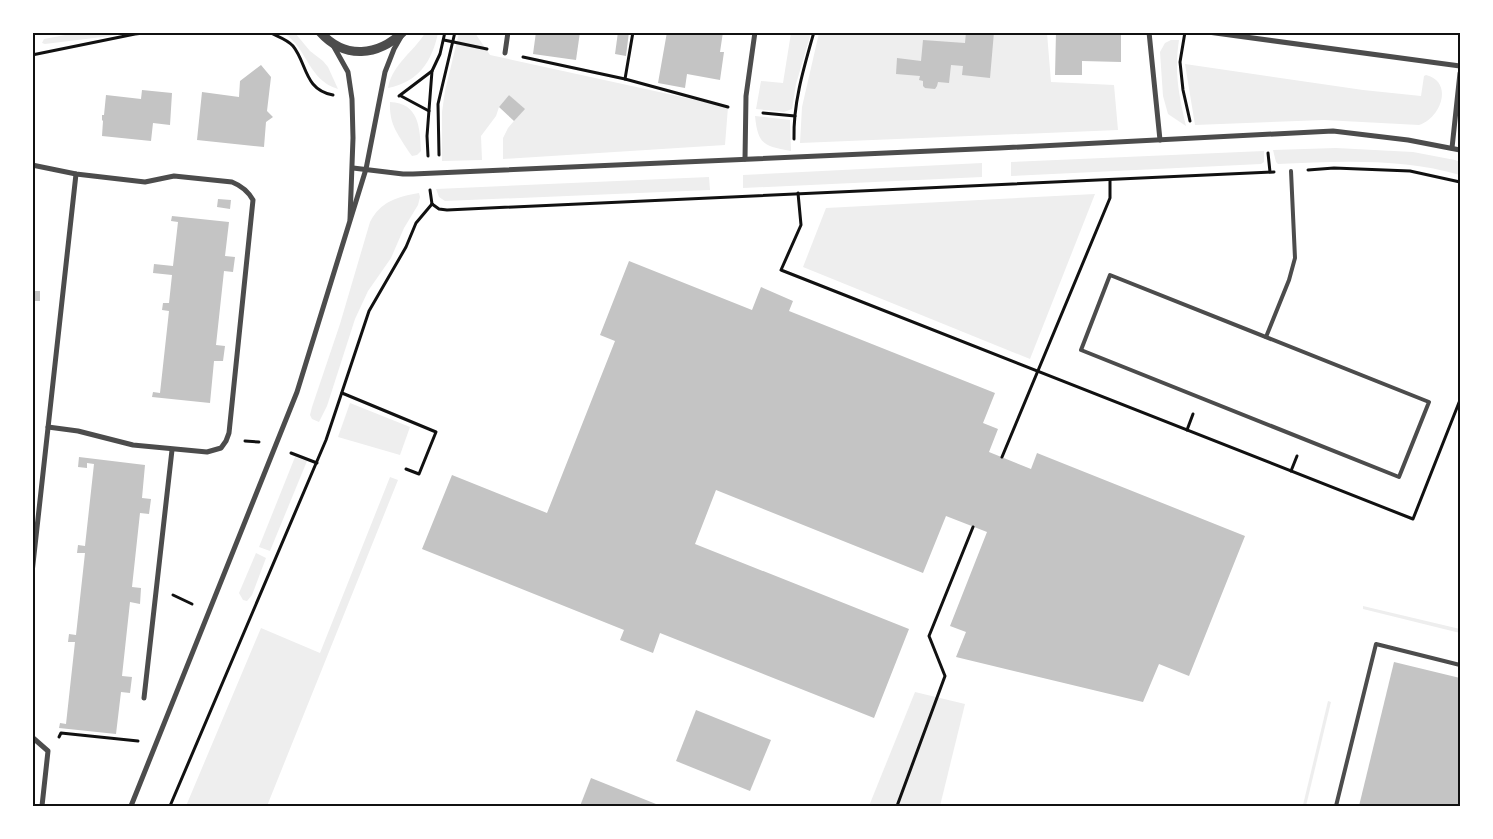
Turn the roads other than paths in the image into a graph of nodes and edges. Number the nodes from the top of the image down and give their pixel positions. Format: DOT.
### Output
graph roads {
  1 [pos="404,32"];
  2 [pos="508,32"];
  3 [pos="756,32"];
  4 [pos="1149,32"];
  5 [pos="1208,32"];
  6 [pos="320,33"];
  7 [pos="332,43"];
  8 [pos="505,53"];
  9 [pos="1460,66"];
  10 [pos="1460,73"];
  11 [pos="1160,140"];
  12 [pos="1452,148"];
  13 [pos="1460,150"];
  14 [pos="746,159"];
  15 [pos="32,165"];
  16 [pos="353,168"];
  17 [pos="366,169"];
  18 [pos="1291,171"];
  19 [pos="76,174"];
  20 [pos="349,230"];
  21 [pos="1266,338"];
  22 [pos="48,427"];
  23 [pos="172,450"];
  24 [pos="32,573"];
  25 [pos="1460,665"];
  26 [pos="144,698"];
  27 [pos="32,737"];
  28 [pos="42,806"];
  29 [pos="131,806"];
  30 [pos="1336,806"];
  1 -- 7 [label="street"];
  1 -- 17 [label="street"];
  2 -- 8 [label="street"];
  3 -- 14 [label="street"];
  4 -- 11 [label="street"];
  5 -- 9 [label="street"];
  6 -- 7 [label="street"];
  7 -- 16 [label="street"];
  10 -- 12 [label="street"];
  11 -- 12 [label="street"];
  11 -- 14 [label="street"];
  12 -- 13 [label="street"];
  14 -- 17 [label="street"];
  15 -- 19 [label="street"];
  16 -- 17 [label="street"];
  16 -- 20 [label="street"];
  17 -- 20 [label="street"];
  18 -- 21 [label="lane"];
  19 -- 22 [label="street"];
  19 -- 23 [label="street"];
  20 -- 29 [label="street"];
  21 -- 21 [label="lane"];
  22 -- 23 [label="street"];
  22 -- 24 [label="street"];
  23 -- 26 [label="street"];
  25 -- 30 [label="lane"];
  27 -- 28 [label="street"];
}
